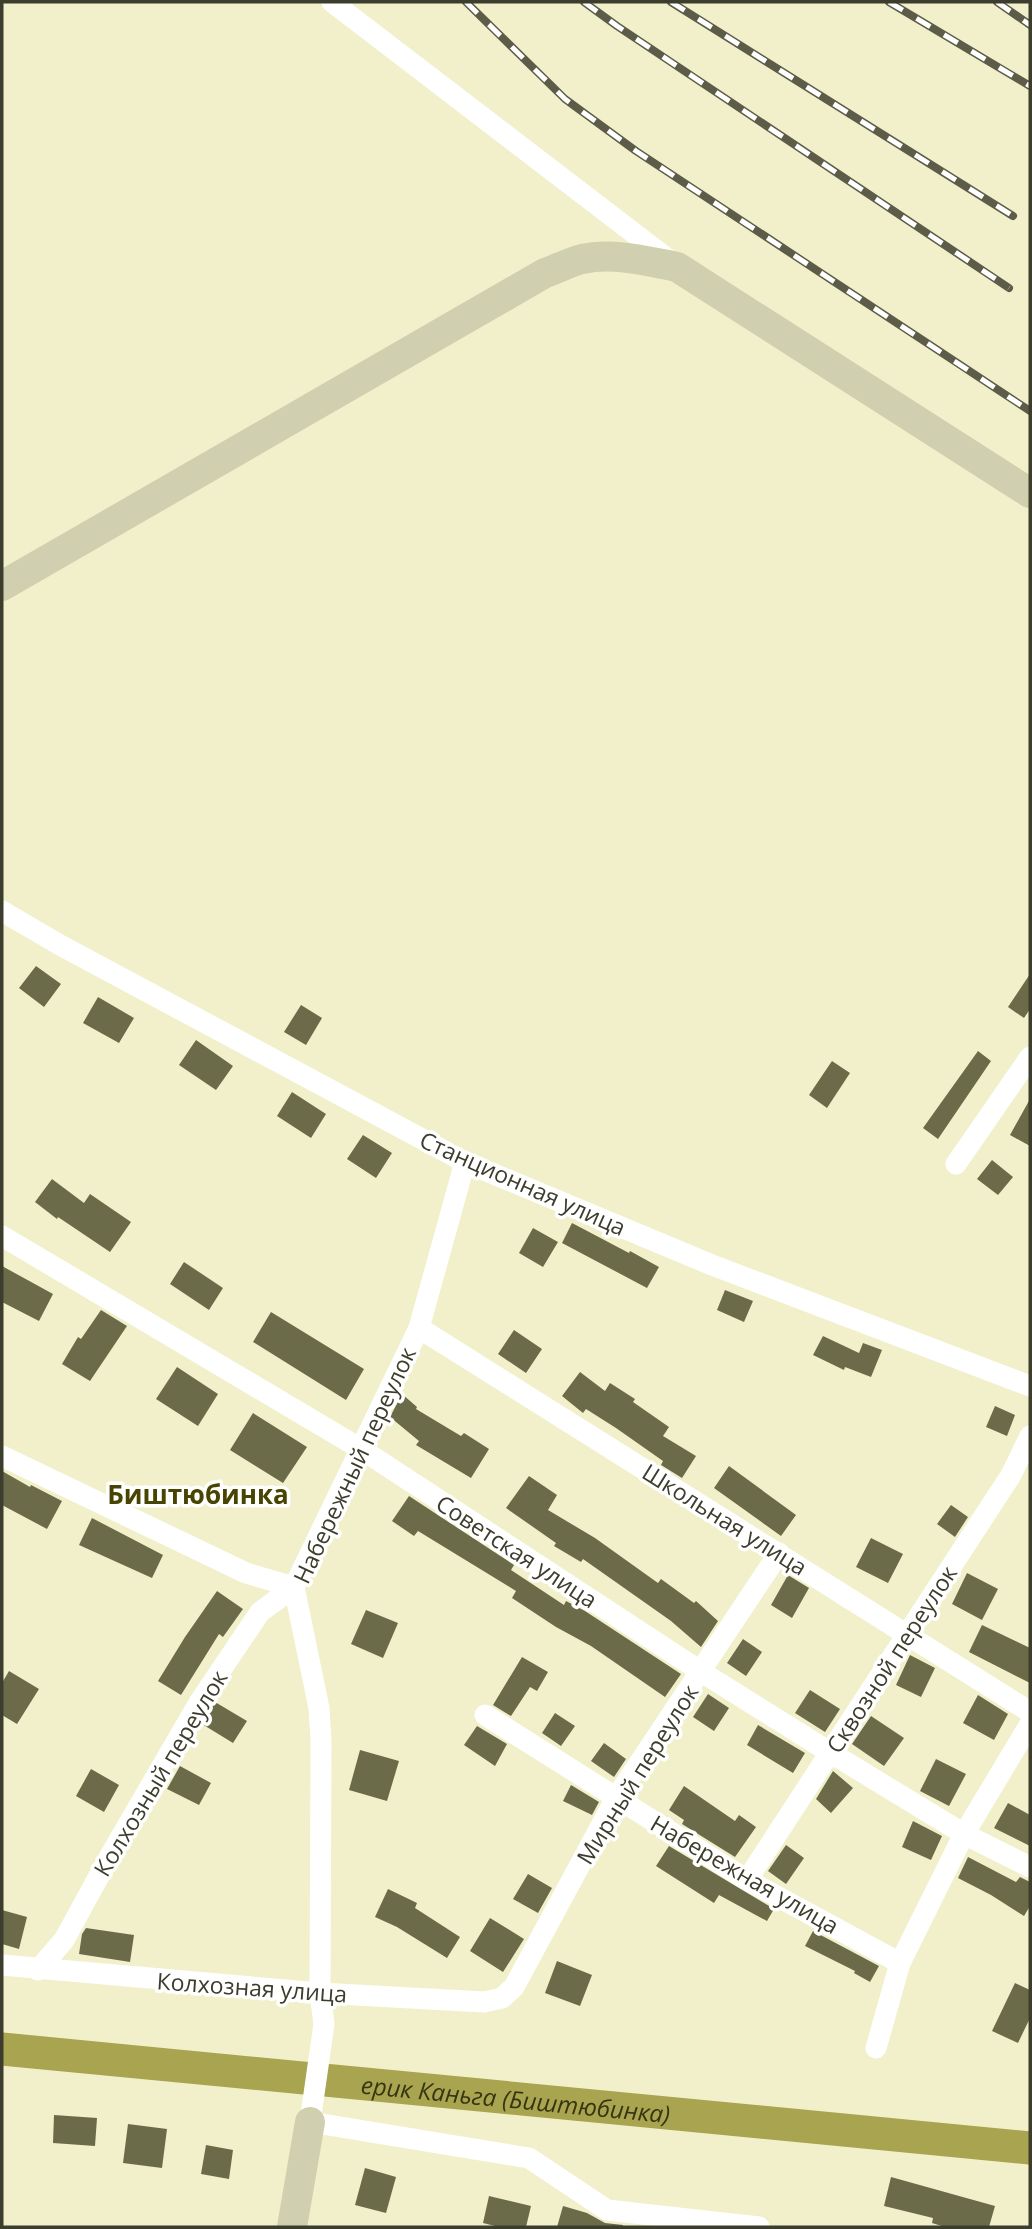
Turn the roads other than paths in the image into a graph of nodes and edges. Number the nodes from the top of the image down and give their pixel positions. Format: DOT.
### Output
graph roads {
  1 [pos="332,2"];
  2 [pos="677,267"];
  3 [pos="1030,493"];
  4 [pos="2,586"];
  5 [pos="2,911"];
  6 [pos="1030,1057"];
  7 [pos="465,1163"];
  8 [pos="956,1164"];
  9 [pos="2,1237"];
  10 [pos="419,1328"];
  11 [pos="1030,1386"];
  12 [pos="1030,1436"];
  13 [pos="360,1449"];
  14 [pos="2,1456"];
  15 [pos="779,1553"];
  16 [pos="294,1587"];
  17 [pos="907,1633"];
  18 [pos="700,1671"];
  19 [pos="1030,1712"];
  20 [pos="485,1715"];
  21 [pos="1030,1724"];
  22 [pos="831,1753"];
  23 [pos="616,1798"];
  24 [pos="964,1834"];
  25 [pos="1030,1867"];
  26 [pos="747,1880"];
  27 [pos="900,1963"];
  28 [pos="2,1965"];
  29 [pos="38,1970"];
  30 [pos="320,1993"];
  31 [pos="502,1998"];
  32 [pos="876,2048"];
  33 [pos="310,2122"];
  34 [pos="292,2227"];
  35 [pos="758,2227"];
  1 -- 2 [label="street"];
  2 -- 3 [label="street"];
  2 -- 4 [label="street"];
  5 -- 7 [label="street, Станционная улица"];
  6 -- 8 [label="street"];
  7 -- 10 [label="street, Набережный переулок"];
  7 -- 11 [label="street, Станционная улица"];
  9 -- 13 [label="street, Советская улица"];
  10 -- 13 [label="street, Набережный переулок"];
  10 -- 15 [label="street, Школьная улица"];
  12 -- 17 [label="street, Сквозной переулок"];
  13 -- 16 [label="street, Набережный переулок"];
  13 -- 18 [label="street, Советская улица"];
  14 -- 16 [label="street"];
  15 -- 17 [label="street, Школьная улица"];
  15 -- 18 [label="street, Мирный переулок"];
  16 -- 29 [label="street, Колхозный переулок"];
  16 -- 30 [label="street, Набережный переулок"];
  17 -- 19 [label="street, Школьная улица"];
  17 -- 22 [label="street, Сквозной переулок"];
  18 -- 22 [label="street, Советская улица"];
  18 -- 23 [label="street, Мирный переулок"];
  20 -- 23 [label="street, Набережная улица"];
  21 -- 24 [label="street"];
  22 -- 24 [label="street, Советская улица"];
  22 -- 26 [label="street, Сквозной переулок"];
  23 -- 26 [label="street, Набережная улица"];
  23 -- 31 [label="street, Мирный переулок"];
  24 -- 25 [label="street, Советская улица"];
  24 -- 27 [label="street"];
  26 -- 27 [label="street, Набережная улица"];
  27 -- 32 [label="street"];
  28 -- 29 [label="street, Колхозная улица"];
  29 -- 30 [label="street, Колхозная улица"];
  30 -- 31 [label="street, Колхозная улица"];
  30 -- 33 [label="street, Набережный переулок"];
  33 -- 34 [label="street"];
  33 -- 35 [label="street"];
}
